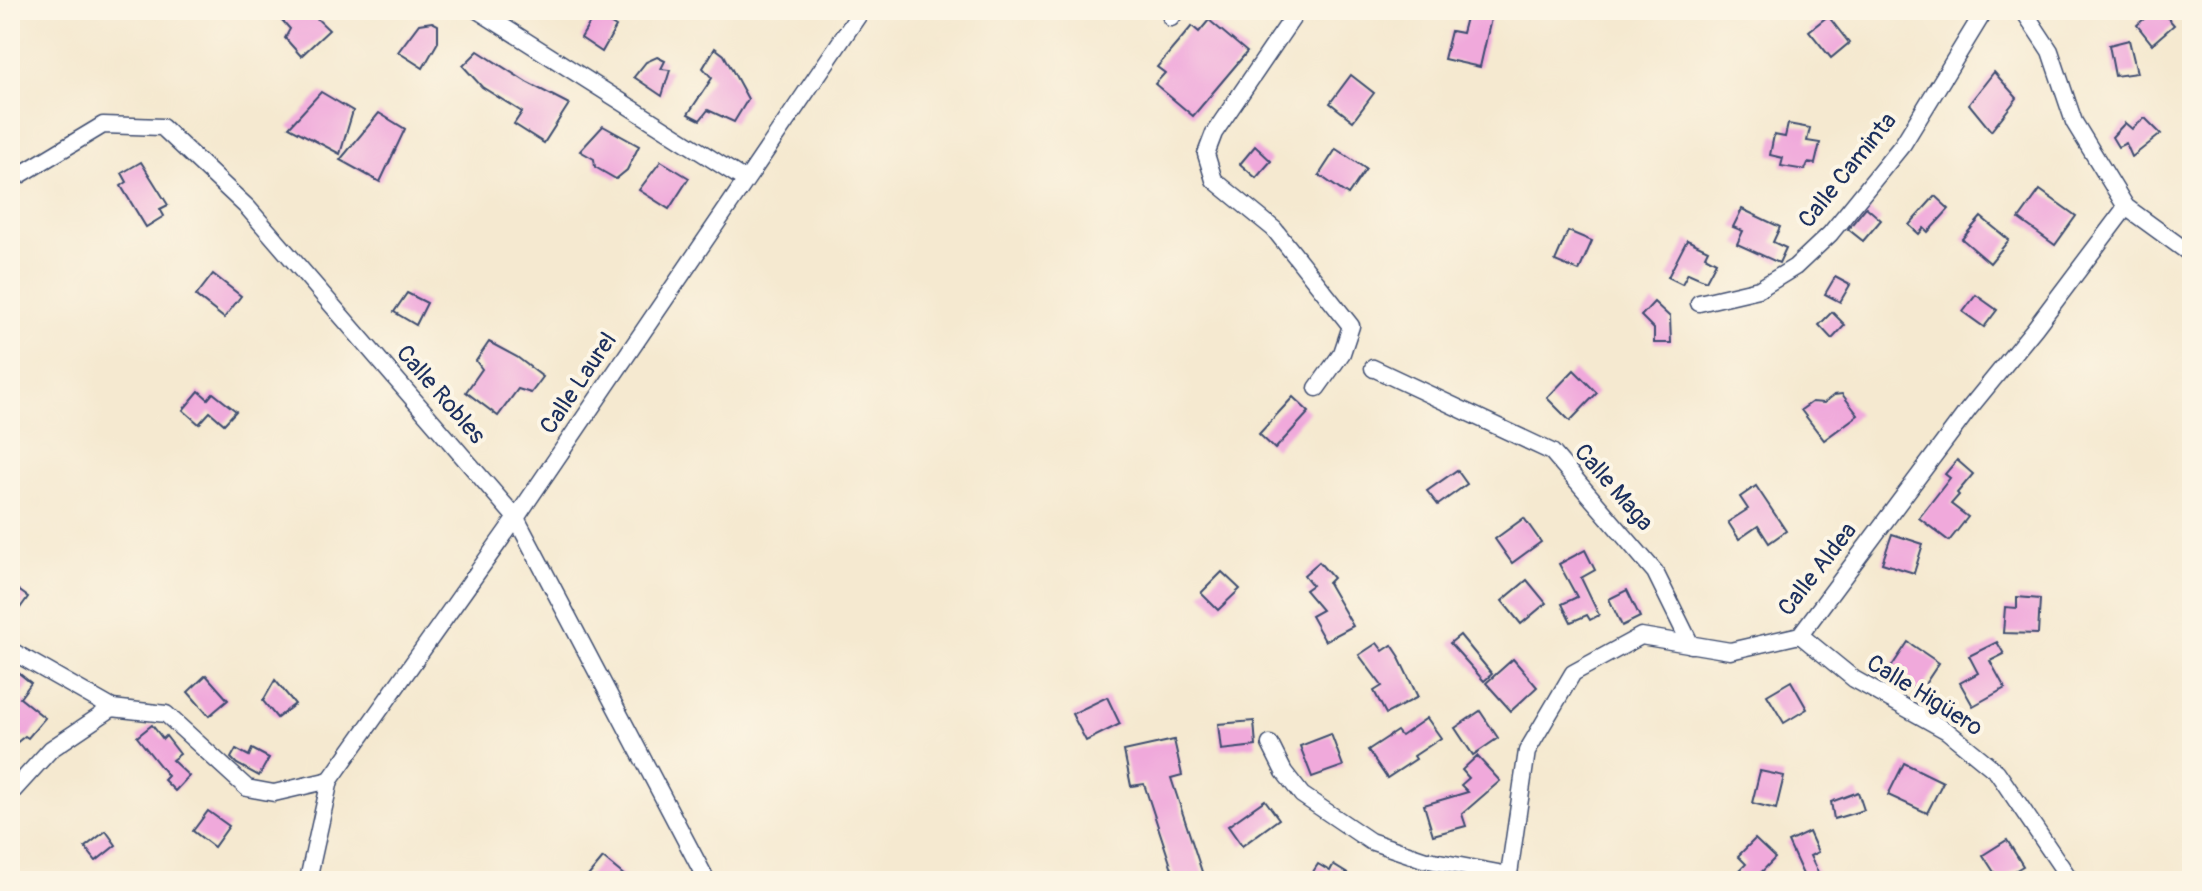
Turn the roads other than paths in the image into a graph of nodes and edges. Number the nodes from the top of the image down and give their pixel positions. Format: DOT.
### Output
graph roads {
  1 [pos="477,10"];
  2 [pos="862,10"];
  3 [pos="1298,10"];
  4 [pos="1985,10"];
  5 [pos="2023,10"];
  6 [pos="745,180"];
  7 [pos="10,181"];
  8 [pos="2126,207"];
  9 [pos="2192,255"];
  10 [pos="1699,303"];
  11 [pos="1374,369"];
  12 [pos="1317,388"];
  13 [pos="516,518"];
  14 [pos="1800,635"];
  15 [pos="1691,645"];
  16 [pos="10,650"];
  17 [pos="112,708"];
  18 [pos="1270,744"];
  19 [pos="330,780"];
  20 [pos="10,794"];
  21 [pos="1508,878"];
  22 [pos="312,881"];
  23 [pos="707,881"];
  24 [pos="2071,881"];
  1 -- 6 [label="street"];
  2 -- 6 [label="street, Calle Laurel"];
  3 -- 12 [label="street"];
  4 -- 10 [label="street, Calle Caminta"];
  5 -- 8 [label="street"];
  6 -- 13 [label="street, Calle Laurel"];
  7 -- 13 [label="street, Calle Robles"];
  8 -- 9 [label="street"];
  8 -- 14 [label="street, Calle Aldea"];
  11 -- 15 [label="street, Calle Maga"];
  13 -- 19 [label="street, Calle Laurel"];
  13 -- 23 [label="street, Calle Robles"];
  14 -- 15 [label="street, Calle Aldea"];
  14 -- 24 [label="street, Calle Higüero"];
  15 -- 21 [label="street, Calle Aldea"];
  16 -- 17 [label="street"];
  17 -- 19 [label="street"];
  17 -- 20 [label="street"];
  18 -- 21 [label="street"];
  19 -- 22 [label="street"];
}
